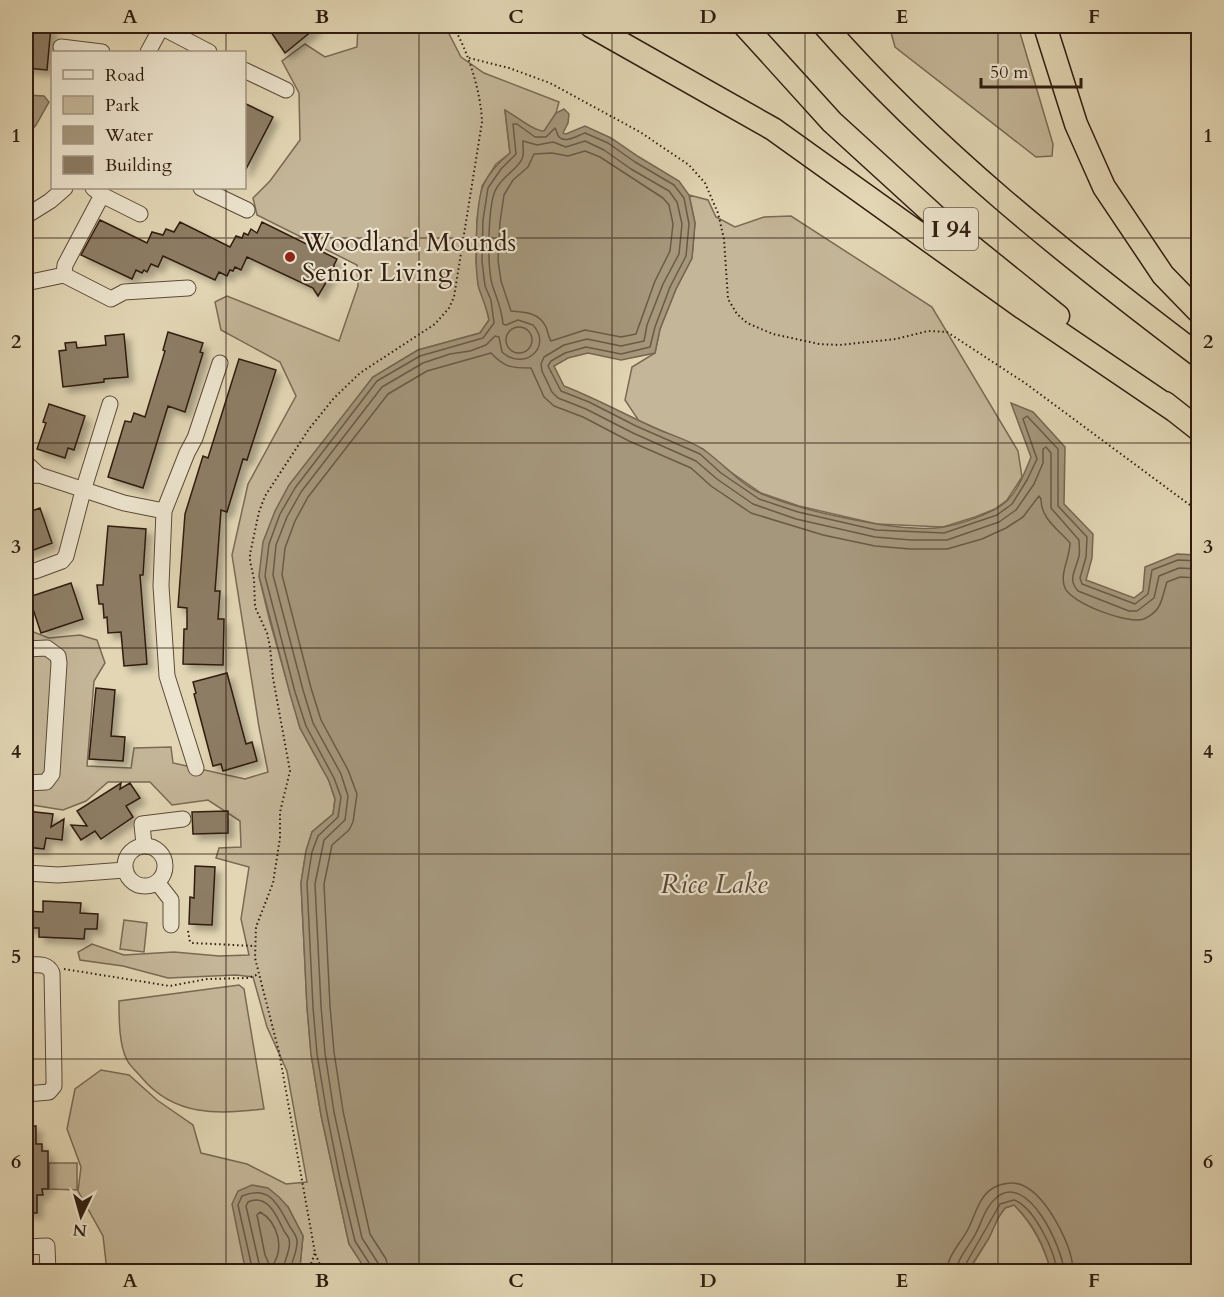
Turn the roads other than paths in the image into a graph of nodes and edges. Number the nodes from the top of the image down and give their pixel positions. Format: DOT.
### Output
graph roads {
  1 [pos="161,26"];
  2 [pos="591,26"];
  3 [pos="745,26"];
  4 [pos="825,26"];
  5 [pos="1045,26"];
  6 [pos="61,47"];
  7 [pos="94,51"];
  8 [pos="148,51"];
  9 [pos="207,51"];
  10 [pos="246,71"];
  11 [pos="286,90"];
  12 [pos="63,189"];
  13 [pos="203,189"];
  14 [pos="97,191"];
  15 [pos="247,210"];
  16 [pos="140,214"];
  17 [pos="26,216"];
  18 [pos="63,275"];
  19 [pos="26,283"];
  20 [pos="188,288"];
  21 [pos="1198,311"];
  22 [pos="1198,356"];
  23 [pos="220,363"];
  24 [pos="110,405"];
  25 [pos="1175,411"];
  26 [pos="1198,429"];
  27 [pos="26,464"];
  28 [pos="32,476"];
  29 [pos="83,491"];
  30 [pos="164,511"];
  31 [pos="35,571"];
  32 [pos="26,649"];
  33 [pos="196,768"];
  34 [pos="26,783"];
  35 [pos="183,819"];
  36 [pos="144,845"];
  37 [pos="125,870"];
  38 [pos="26,873"];
  39 [pos="157,882"];
  40 [pos="171,925"];
  41 [pos="26,965"];
  42 [pos="26,1094"];
  43 [pos="26,1246"];
  44 [pos="48,1272"];
  1 -- 8 [label="street"];
  1 -- 9 [label="street"];
  2 -- 25 [label="highway"];
  3 -- 25 [label="highway, I 94"];
  4 -- 22 [label="highway, I 94"];
  5 -- 21 [label="highway"];
  6 -- 7 [label="street"];
  10 -- 11 [label="street"];
  12 -- 17 [label="street"];
  13 -- 15 [label="street"];
  14 -- 16 [label="street"];
  14 -- 18 [label="street"];
  18 -- 19 [label="street"];
  18 -- 20 [label="street"];
  23 -- 30 [label="street"];
  24 -- 29 [label="street"];
  25 -- 26 [label="highway, I 94"];
  27 -- 28 [label="street"];
  28 -- 29 [label="street"];
  29 -- 30 [label="street"];
  29 -- 31 [label="street"];
  30 -- 33 [label="street"];
  32 -- 34 [label="street"];
  35 -- 36 [label="street"];
  36 -- 37 [label="street"];
  36 -- 39 [label="street"];
  37 -- 38 [label="street"];
  37 -- 39 [label="street"];
  39 -- 40 [label="street"];
  41 -- 42 [label="street"];
  43 -- 44 [label="street"];
}
